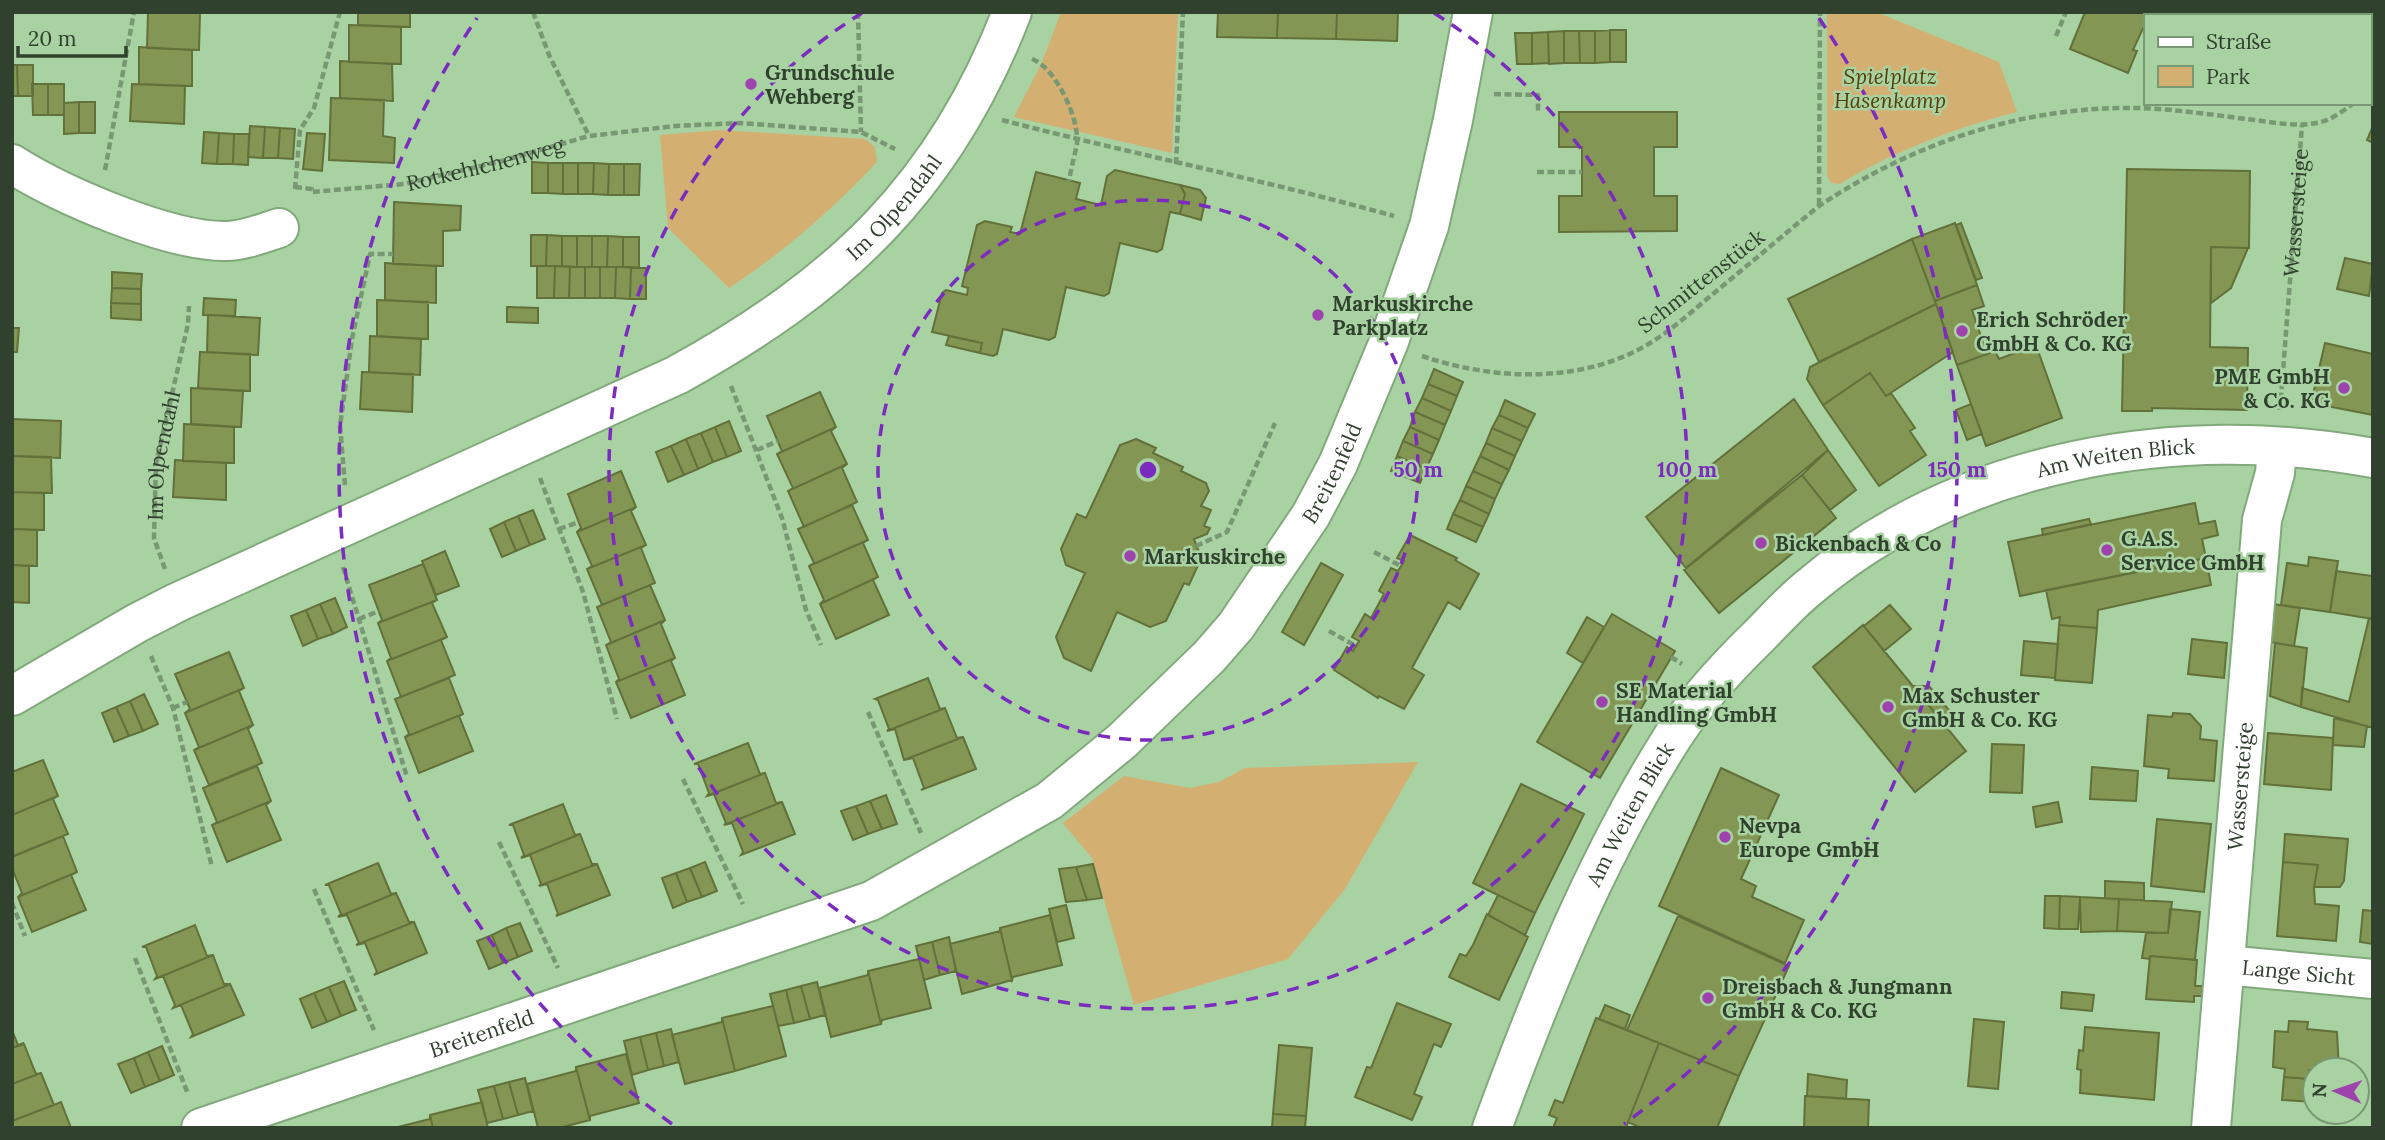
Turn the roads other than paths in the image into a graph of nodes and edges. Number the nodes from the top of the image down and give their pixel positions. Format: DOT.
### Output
graph roads {
  1 [pos="1472,12"];
  2 [pos="1006,29"];
  3 [pos="12,164"];
  4 [pos="279,228"];
  5 [pos="2278,429"];
  6 [pos="2373,458"];
  7 [pos="12,696"];
  8 [pos="2225,965"];
  9 [pos="2373,979"];
  10 [pos="201,1128"];
  11 [pos="1492,1128"];
  12 [pos="2211,1128"];
  1 -- 10 [label="street, Breitenfeld"];
  2 -- 7 [label="street, Im Olpendahl"];
  3 -- 4 [label="street"];
  5 -- 6 [label="street, Am Weiten Blick"];
  5 -- 8 [label="street, Wassersteige"];
  5 -- 11 [label="street, Am Weiten Blick"];
  8 -- 9 [label="street, Lange Sicht"];
  8 -- 12 [label="street, Wassersteige"];
}
